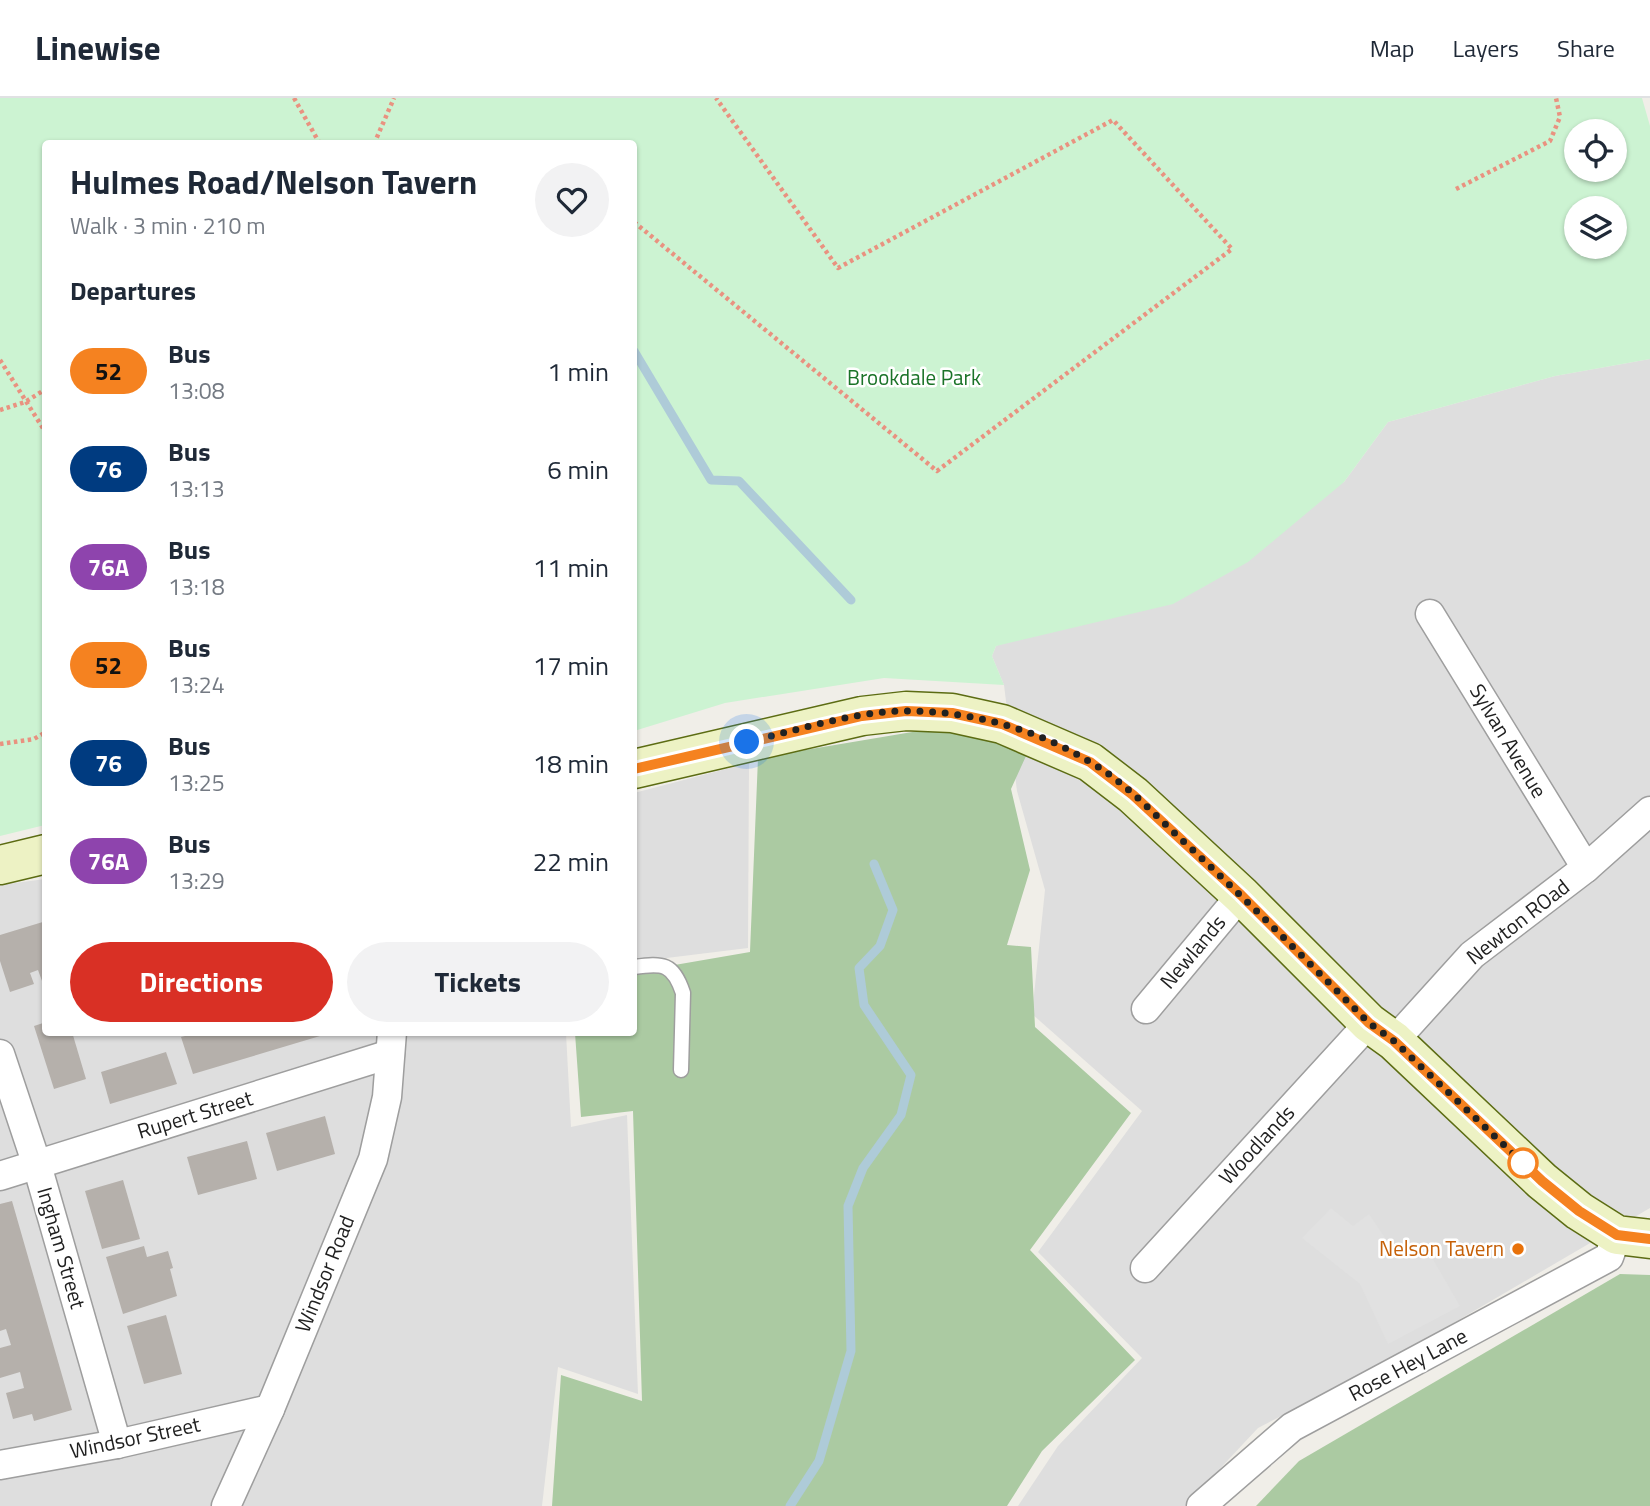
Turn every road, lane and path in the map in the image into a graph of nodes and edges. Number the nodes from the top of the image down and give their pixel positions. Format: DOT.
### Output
graph roads {
  1 [pos="294,98"];
  2 [pos="394,98"];
  3 [pos="716,98"];
  4 [pos="1556,98"];
  5 [pos="318,140"];
  6 [pos="376,140"];
  7 [pos="1456,190"];
  8 [pos="637,224"];
  9 [pos="0,360"];
  10 [pos="42,390"];
  11 [pos="25,401"];
  12 [pos="0,410"];
  13 [pos="42,427"];
  14 [pos="1430,614"];
  15 [pos="42,734"];
  16 [pos="0,744"];
  17 [pos="637,767"];
  18 [pos="1650,811"];
  19 [pos="42,855"];
  20 [pos="0,865"];
  21 [pos="1586,868"];
  22 [pos="1241,895"];
  23 [pos="637,967"];
  24 [pos="1146,1009"];
  25 [pos="1382,1032"];
  26 [pos="391,1043"];
  27 [pos="0,1054"];
  28 [pos="681,1070"];
  29 [pos="37,1165"];
  30 [pos="0,1176"];
  31 [pos="1634,1237"];
  32 [pos="1145,1268"];
  33 [pos="270,1409"];
  34 [pos="117,1444"];
  35 [pos="0,1465"];
  36 [pos="226,1506"];
  37 [pos="1201,1506"];
  1 -- 5 [label="path"];
  2 -- 6 [label="path"];
  3 -- 8 [label="path"];
  4 -- 7 [label="path"];
  9 -- 11 [label="path"];
  10 -- 11 [label="path"];
  11 -- 12 [label="path"];
  11 -- 13 [label="path"];
  14 -- 21 [label="street, Sylvan Avenue"];
  15 -- 16 [label="path"];
  17 -- 22 [label="street"];
  18 -- 21 [label="street, Newton ROad"];
  19 -- 20 [label="street"];
  21 -- 25 [label="street, Newton ROad"];
  22 -- 24 [label="street, Newlands"];
  22 -- 25 [label="street"];
  23 -- 28 [label="lane"];
  25 -- 31 [label="street"];
  25 -- 32 [label="street, Woodlands"];
  26 -- 29 [label="street, Rupert Street"];
  26 -- 33 [label="street, Windsor Road"];
  27 -- 29 [label="street, Ingham Street"];
  29 -- 30 [label="street, Rupert Street"];
  29 -- 34 [label="street, Ingham Street"];
  31 -- 37 [label="street, Rose Hey Lane"];
  33 -- 34 [label="street, Windsor Street"];
  33 -- 36 [label="street, Windsor Road"];
  34 -- 35 [label="street, Windsor Street"];
}
